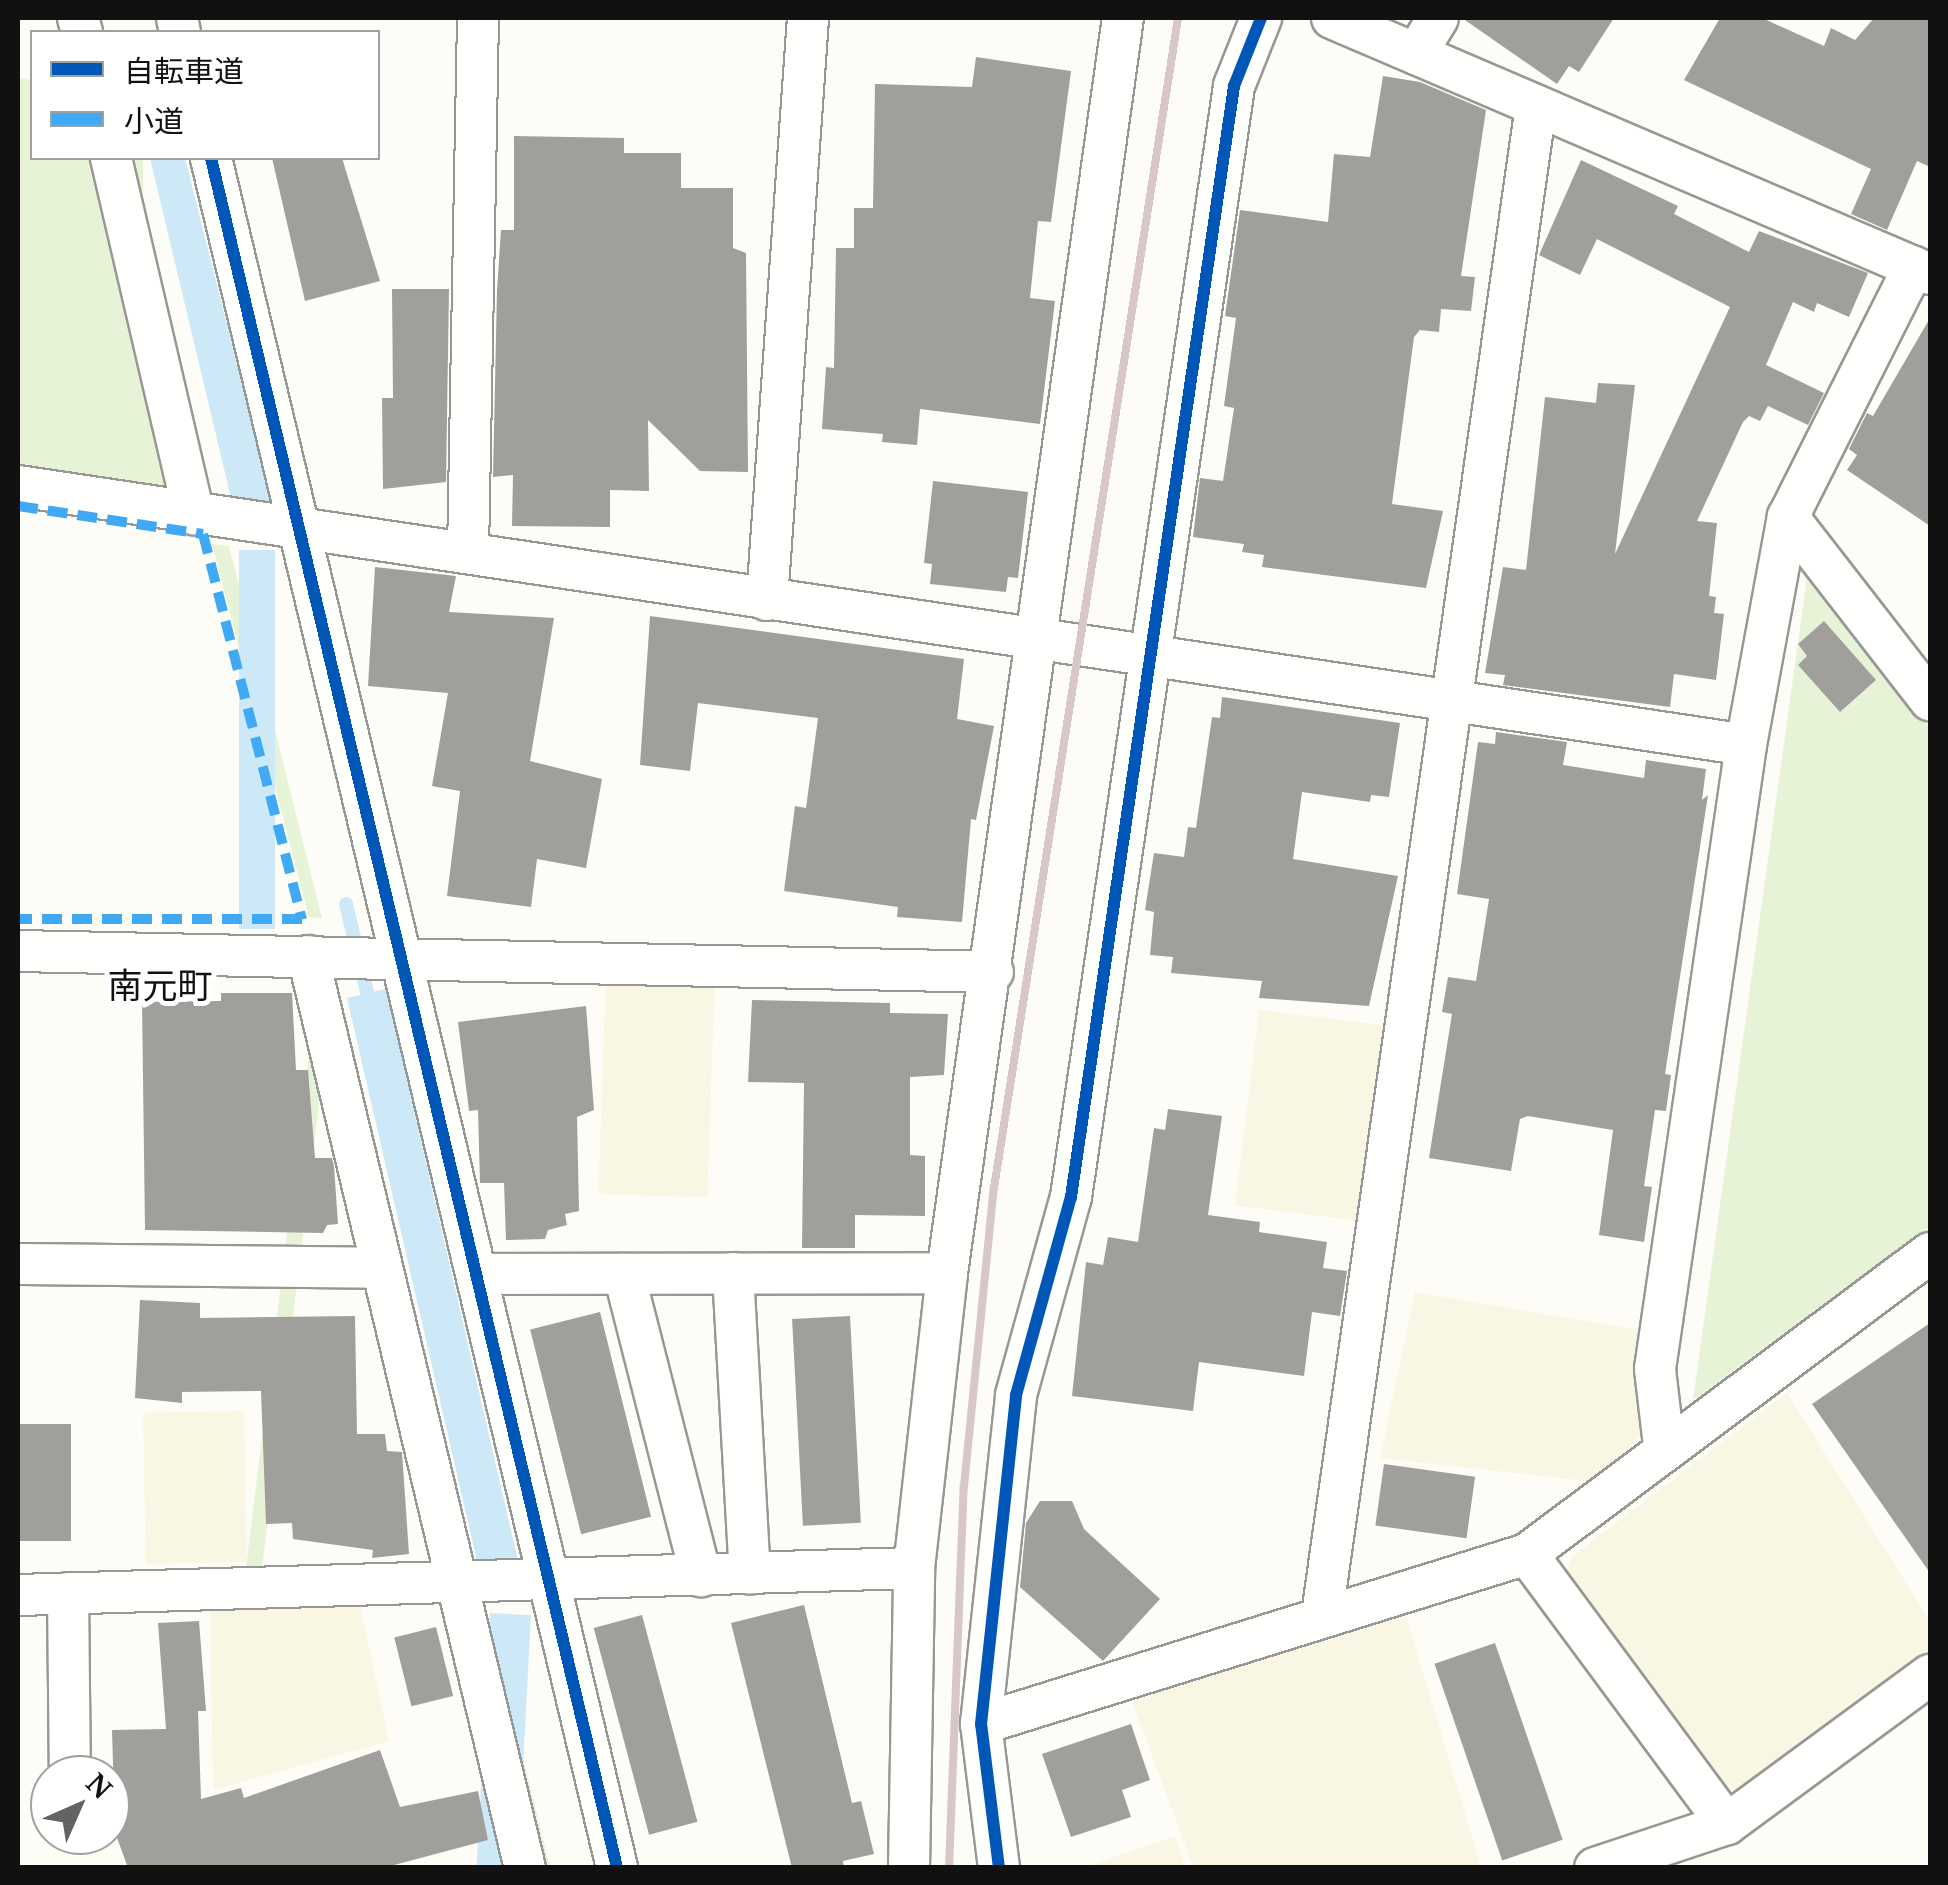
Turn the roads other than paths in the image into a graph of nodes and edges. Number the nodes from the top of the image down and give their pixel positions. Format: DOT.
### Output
graph roads {
  1 [pos="478,18"];
  2 [pos="808,18"];
  3 [pos="1123,18"];
  4 [pos="1261,18"];
  5 [pos="1332,18"];
  6 [pos="1438,18"];
  7 [pos="1416,54"];
  8 [pos="1536,106"];
  9 [pos="111,160"];
  10 [pos="211,160"];
  11 [pos="1922,270"];
  12 [pos="18,486"];
  13 [pos="194,514"];
  14 [pos="1788,517"];
  15 [pos="302,528"];
  16 [pos="468,553"];
  17 [pos="766,600"];
  18 [pos="1031,640"];
  19 [pos="1146,658"];
  20 [pos="1930,700"];
  21 [pos="1452,704"];
  22 [pos="1746,745"];
  23 [pos="18,950"];
  24 [pos="308,956"];
  25 [pos="402,957"];
  26 [pos="992,972"];
  27 [pos="1930,1253"];
  28 [pos="18,1264"];
  29 [pos="381,1268"];
  30 [pos="733,1273"];
  31 [pos="947,1273"];
  32 [pos="479,1274"];
  33 [pos="624,1274"];
  34 [pos="1664,1446"];
  35 [pos="1528,1554"];
  36 [pos="914,1568"];
  37 [pos="750,1574"];
  38 [pos="701,1576"];
  39 [pos="455,1581"];
  40 [pos="552,1582"];
  41 [pos="68,1593"];
  42 [pos="18,1594"];
  43 [pos="1322,1615"];
  44 [pos="1930,1674"];
  45 [pos="982,1724"];
  46 [pos="70,1755"];
  47 [pos="1727,1824"];
  48 [pos="525,1868"];
  49 [pos="617,1868"];
  50 [pos="909,1868"];
  51 [pos="998,1868"];
  52 [pos="1595,1868"];
  1 -- 16 [label="street"];
  2 -- 17 [label="street"];
  3 -- 18 [label="street"];
  4 -- 19 [label="street"];
  5 -- 7 [label="street"];
  6 -- 7 [label="street"];
  7 -- 8 [label="street"];
  8 -- 11 [label="street"];
  8 -- 21 [label="street"];
  9 -- 13 [label="street"];
  10 -- 15 [label="street"];
  11 -- 14 [label="street"];
  12 -- 13 [label="street"];
  13 -- 15 [label="street"];
  14 -- 20 [label="street"];
  14 -- 22 [label="street"];
  15 -- 16 [label="street"];
  15 -- 25 [label="street"];
  16 -- 17 [label="street"];
  17 -- 18 [label="street"];
  18 -- 19 [label="street"];
  18 -- 26 [label="street"];
  19 -- 21 [label="street"];
  19 -- 45 [label="street"];
  21 -- 22 [label="street"];
  21 -- 43 [label="street"];
  22 -- 34 [label="street"];
  23 -- 24 [label="street"];
  24 -- 25 [label="street"];
  24 -- 29 [label="street"];
  25 -- 26 [label="street"];
  25 -- 32 [label="street"];
  26 -- 31 [label="street"];
  27 -- 34 [label="street"];
  28 -- 29 [label="street"];
  29 -- 39 [label="street"];
  30 -- 31 [label="street"];
  30 -- 33 [label="street"];
  30 -- 37 [label="street"];
  31 -- 36 [label="street"];
  32 -- 33 [label="street"];
  32 -- 40 [label="street"];
  33 -- 38 [label="street"];
  34 -- 35 [label="street"];
  35 -- 43 [label="street"];
  35 -- 47 [label="street"];
  36 -- 37 [label="street"];
  36 -- 50 [label="street"];
  37 -- 38 [label="street"];
  38 -- 40 [label="street"];
  39 -- 40 [label="street"];
  39 -- 41 [label="street"];
  39 -- 48 [label="street"];
  40 -- 49 [label="street"];
  41 -- 42 [label="street"];
  41 -- 46 [label="street"];
  43 -- 45 [label="street"];
  44 -- 47 [label="street"];
  45 -- 51 [label="street"];
  47 -- 52 [label="street"];
}
